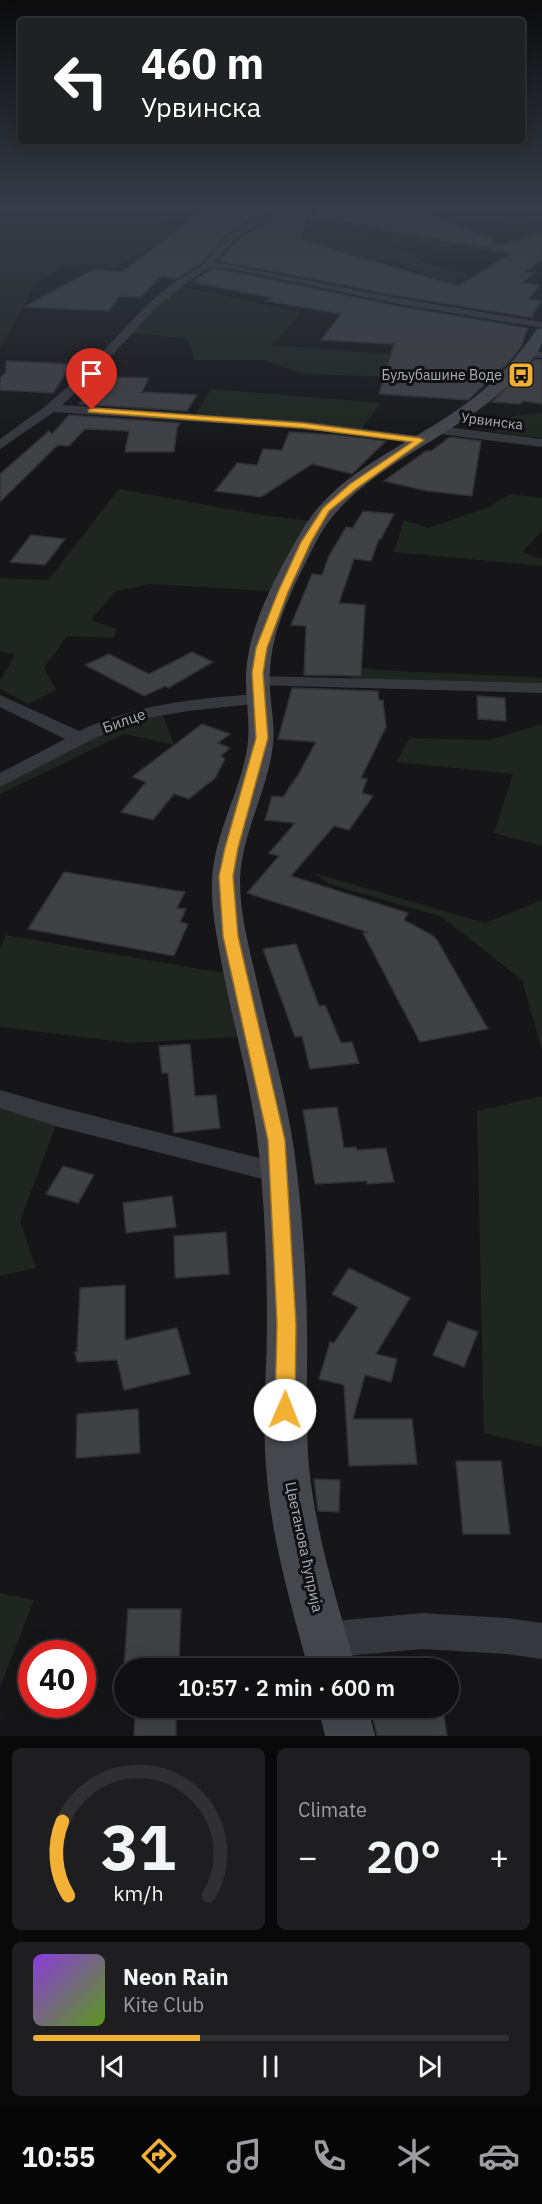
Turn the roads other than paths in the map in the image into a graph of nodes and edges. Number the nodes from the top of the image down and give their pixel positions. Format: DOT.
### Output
graph roads {
  1 [pos="174,288"];
  2 [pos="335,288"];
  3 [pos="542,325"];
  4 [pos="542,333"];
  5 [pos="536,355"];
  6 [pos="51,408"];
  7 [pos="429,435"];
  8 [pos="542,443"];
  9 [pos="0,445"];
  10 [pos="542,688"];
  11 [pos="258,690"];
  12 [pos="0,700"];
  13 [pos="80,739"];
  14 [pos="0,781"];
  15 [pos="0,1099"];
  16 [pos="279,1173"];
  17 [pos="542,1641"];
  18 [pos="328,1654"];
  19 [pos="346,1718"];
  20 [pos="350,1736"];
  1 -- 6 [label="street"];
  2 -- 3 [label="street"];
  4 -- 5 [label="street, Цветанова ћуприја"];
  5 -- 7 [label="street, Цветанова ћуприја"];
  6 -- 7 [label="street, Урвинска"];
  6 -- 9 [label="street"];
  7 -- 8 [label="street, Урвинска"];
  7 -- 11 [label="street, Цветанова ћуприја"];
  10 -- 11 [label="street, Билце"];
  11 -- 13 [label="street, Билце"];
  11 -- 16 [label="street, Цветанова ћуприја"];
  12 -- 13 [label="street"];
  13 -- 14 [label="street, Билце"];
  15 -- 16 [label="street"];
  16 -- 18 [label="street, Цветанова ћуприја"];
  17 -- 18 [label="street"];
  19 -- 20 [label="street"];
}
